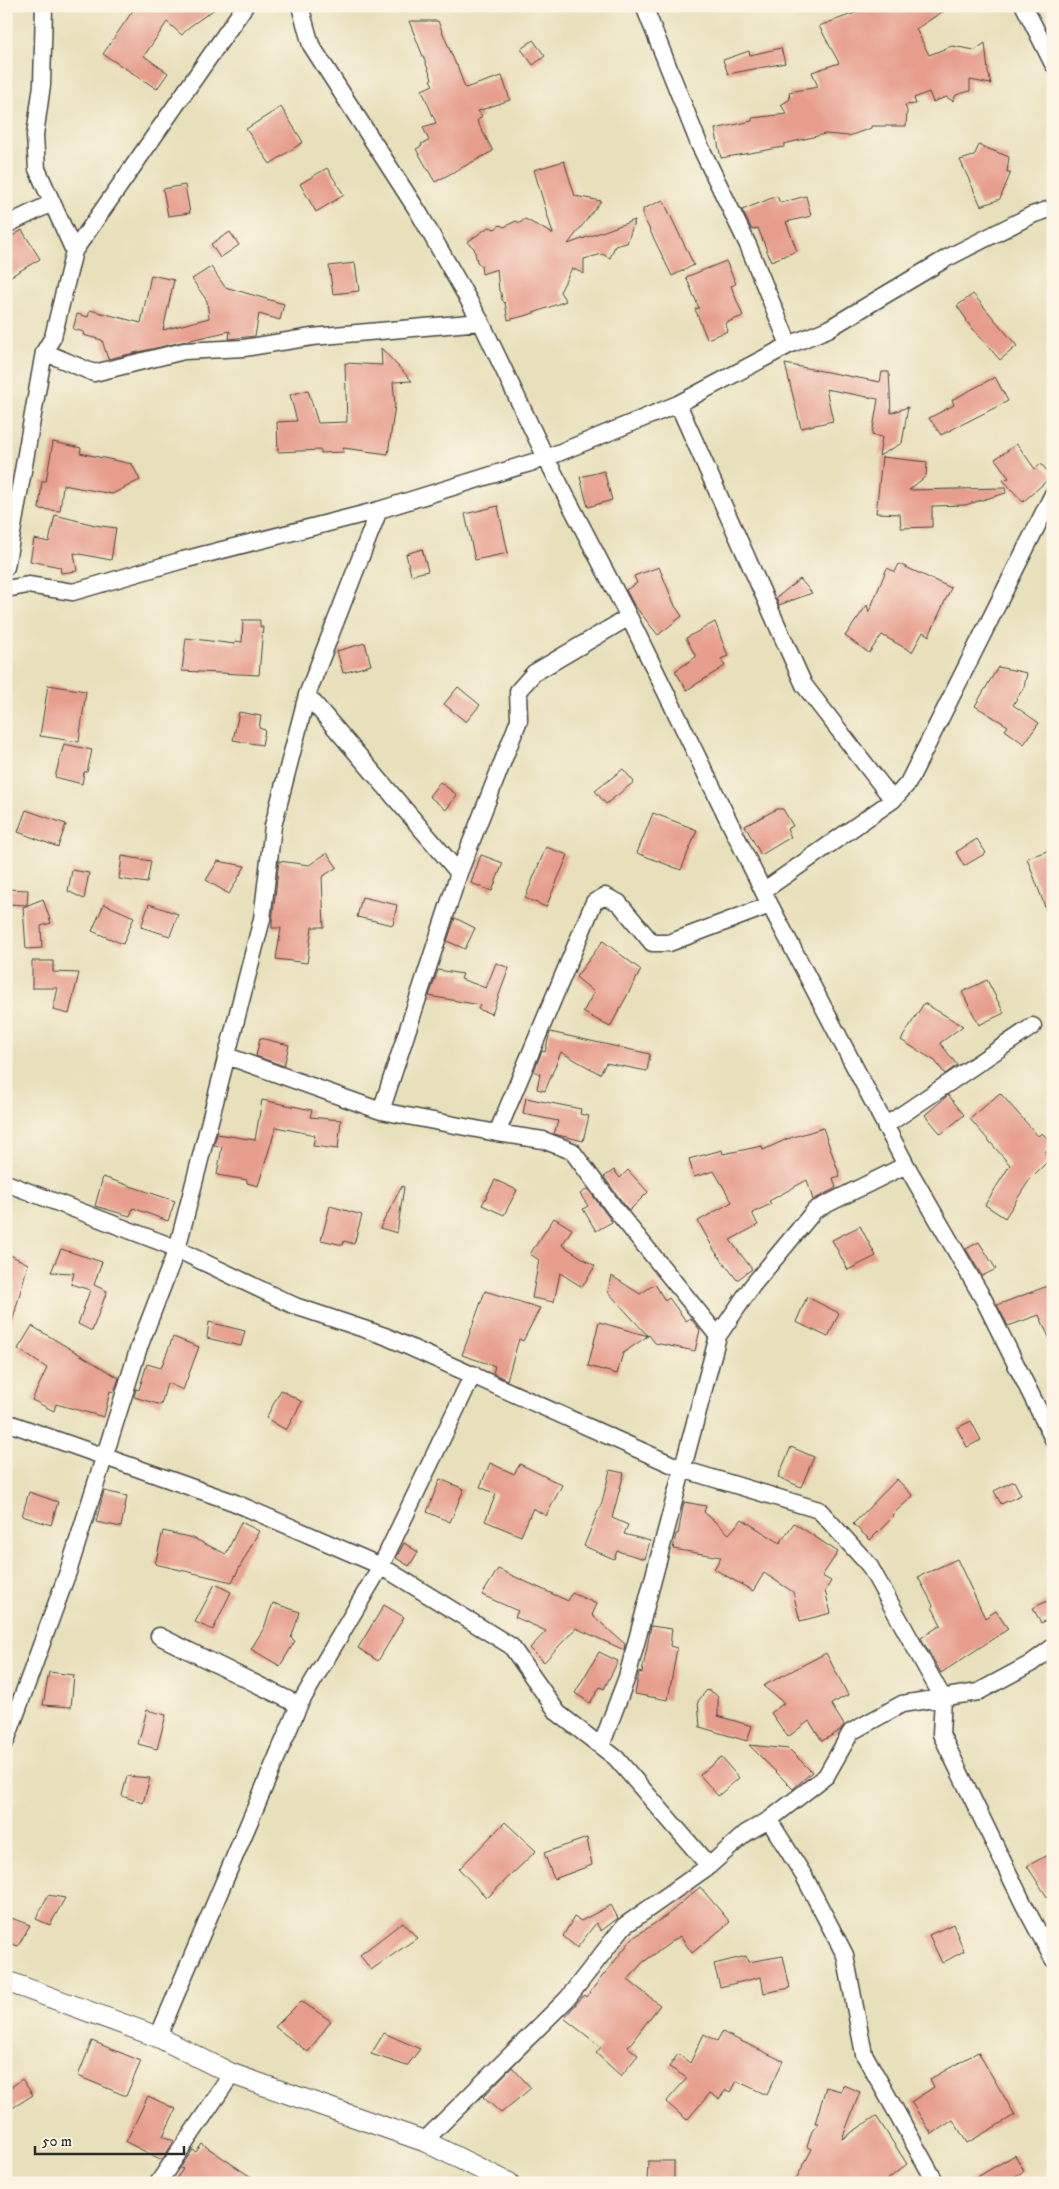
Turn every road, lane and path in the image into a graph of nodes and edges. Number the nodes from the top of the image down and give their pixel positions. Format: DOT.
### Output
graph roads {
  1 [pos="44,6"];
  2 [pos="245,6"];
  3 [pos="300,6"];
  4 [pos="644,6"];
  5 [pos="1024,6"];
  6 [pos="1053,64"];
  7 [pos="52,203"];
  8 [pos="1053,208"];
  9 [pos="6,225"];
  10 [pos="74,251"];
  11 [pos="481,322"];
  12 [pos="789,345"];
  13 [pos="44,352"];
  14 [pos="678,404"];
  15 [pos="546,458"];
  16 [pos="1053,494"];
  17 [pos="379,510"];
  18 [pos="6,567"];
  19 [pos="6,589"];
  20 [pos="629,617"];
  21 [pos="307,695"];
  22 [pos="893,800"];
  23 [pos="459,873"];
  24 [pos="766,898"];
  25 [pos="1033,1026"];
  26 [pos="227,1056"];
  27 [pos="381,1111"];
  28 [pos="885,1126"];
  29 [pos="496,1133"];
  30 [pos="906,1165"];
  31 [pos="6,1183"];
  32 [pos="177,1249"];
  33 [pos="718,1336"];
  34 [pos="473,1374"];
  35 [pos="6,1422"];
  36 [pos="1053,1439"];
  37 [pos="106,1457"];
  38 [pos="682,1469"];
  39 [pos="381,1566"];
  40 [pos="159,1636"];
  41 [pos="1053,1647"];
  42 [pos="943,1698"];
  43 [pos="299,1705"];
  44 [pos="6,1741"];
  45 [pos="601,1746"];
  46 [pos="769,1820"];
  47 [pos="709,1866"];
  48 [pos="1053,1959"];
  49 [pos="6,1981"];
  50 [pos="158,2037"];
  51 [pos="232,2074"];
  52 [pos="424,2141"];
  53 [pos="158,2183"];
  54 [pos="509,2183"];
  55 [pos="936,2183"];
  1 -- 7 [label="street"];
  2 -- 10 [label="street"];
  3 -- 11 [label="street"];
  4 -- 12 [label="street"];
  5 -- 6 [label="street"];
  7 -- 9 [label="street"];
  7 -- 10 [label="street"];
  8 -- 12 [label="street"];
  10 -- 13 [label="street"];
  11 -- 13 [label="street"];
  11 -- 15 [label="street"];
  12 -- 14 [label="street"];
  13 -- 18 [label="street"];
  14 -- 15 [label="street"];
  14 -- 22 [label="street"];
  15 -- 17 [label="street"];
  15 -- 20 [label="street"];
  16 -- 22 [label="street"];
  17 -- 19 [label="street"];
  17 -- 21 [label="street"];
  20 -- 23 [label="street"];
  20 -- 24 [label="street"];
  21 -- 23 [label="street"];
  21 -- 26 [label="street"];
  22 -- 24 [label="street"];
  23 -- 27 [label="street"];
  24 -- 28 [label="street"];
  24 -- 29 [label="street"];
  25 -- 28 [label="street"];
  26 -- 27 [label="street"];
  26 -- 32 [label="street"];
  27 -- 29 [label="street"];
  28 -- 30 [label="street"];
  29 -- 33 [label="street"];
  30 -- 33 [label="street"];
  30 -- 36 [label="street"];
  31 -- 32 [label="street"];
  32 -- 34 [label="street"];
  32 -- 37 [label="street"];
  33 -- 38 [label="street"];
  34 -- 38 [label="street"];
  34 -- 39 [label="street"];
  35 -- 37 [label="street"];
  37 -- 39 [label="street"];
  37 -- 44 [label="street"];
  38 -- 42 [label="street"];
  38 -- 45 [label="street"];
  39 -- 43 [label="street"];
  39 -- 45 [label="street"];
  40 -- 43 [label="street"];
  41 -- 42 [label="street"];
  42 -- 46 [label="street"];
  42 -- 48 [label="street"];
  43 -- 50 [label="street"];
  45 -- 47 [label="street"];
  46 -- 47 [label="street"];
  46 -- 55 [label="street"];
  47 -- 52 [label="street"];
  49 -- 50 [label="street"];
  50 -- 51 [label="street"];
  51 -- 52 [label="street"];
  51 -- 53 [label="street"];
  52 -- 54 [label="street"];
}
